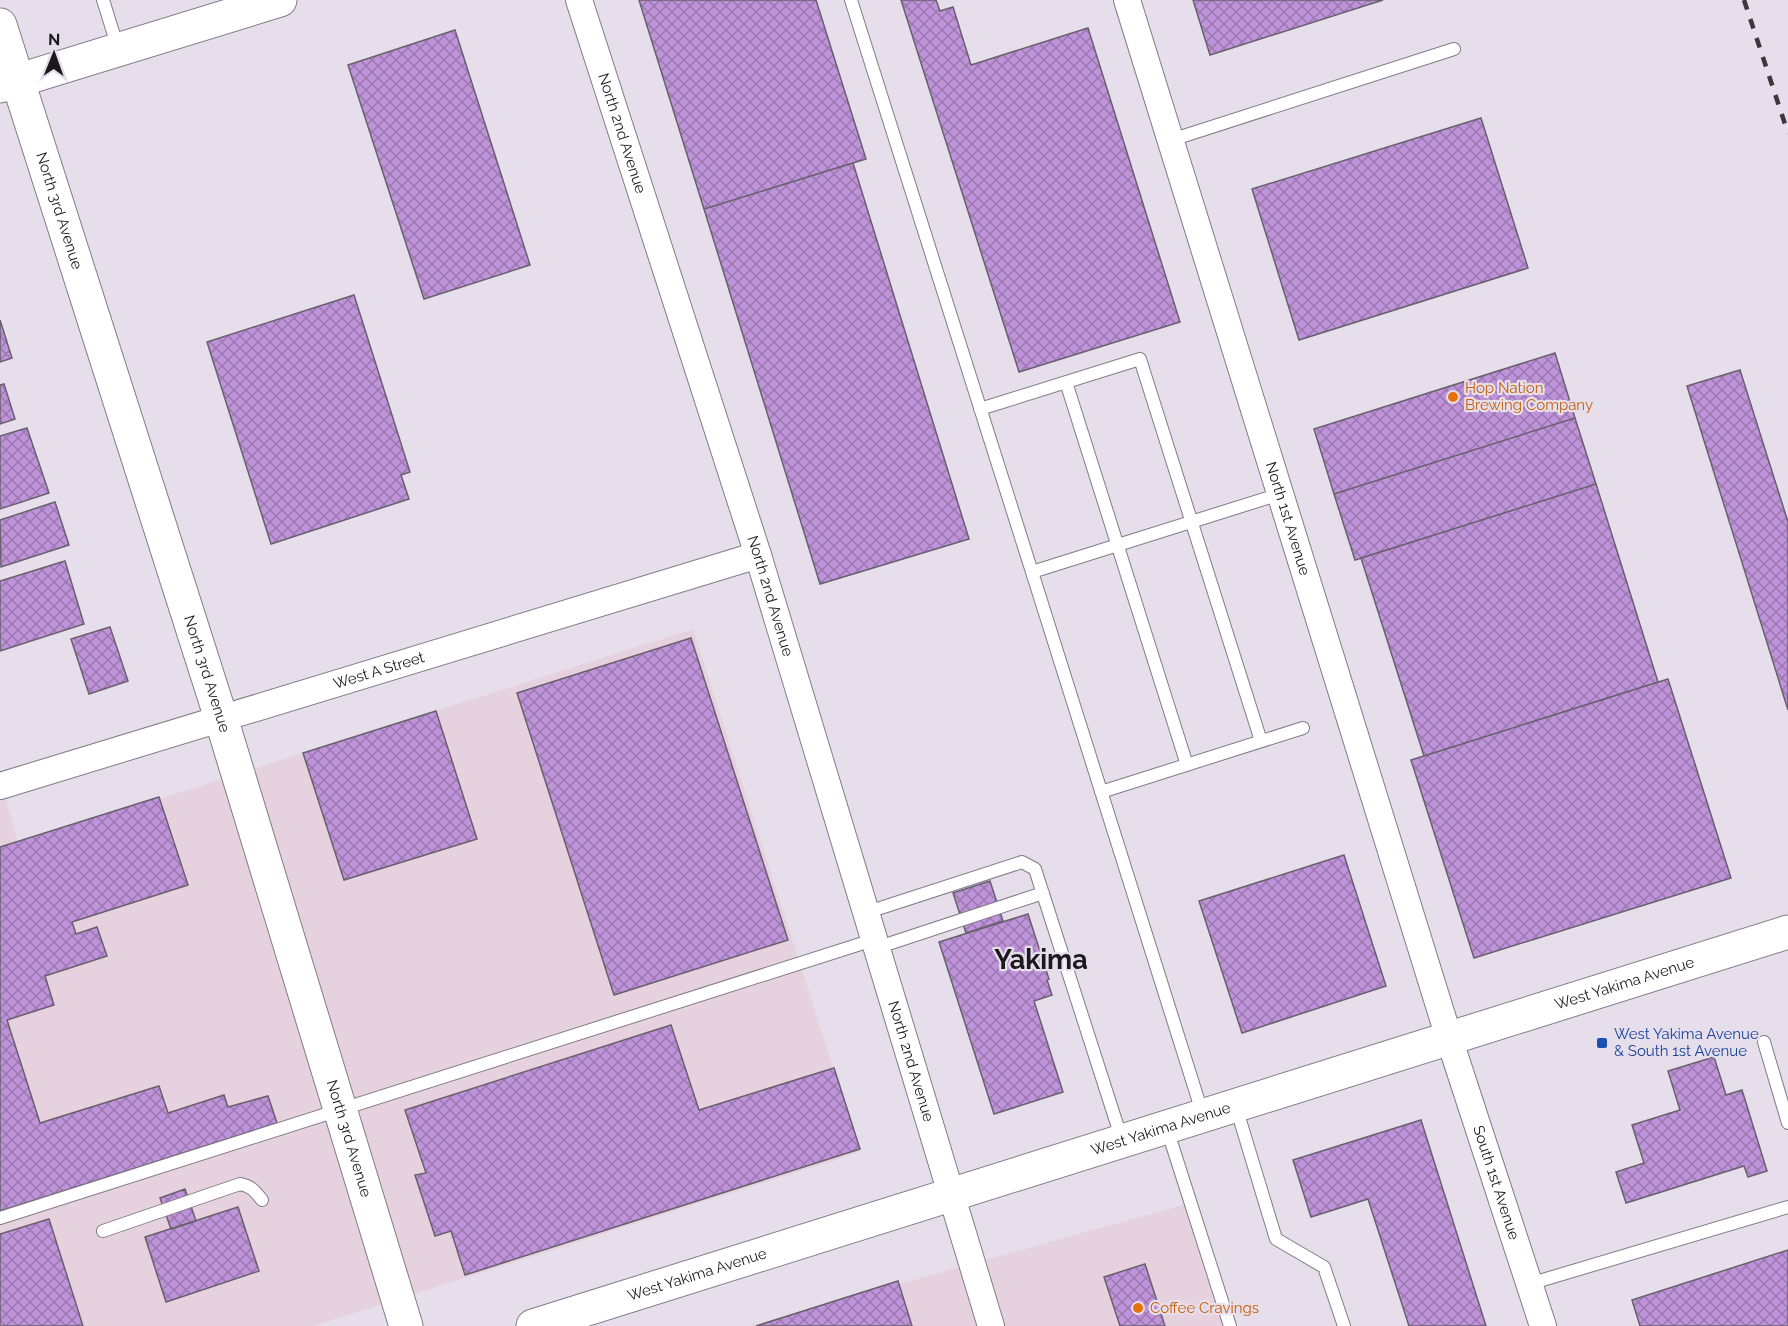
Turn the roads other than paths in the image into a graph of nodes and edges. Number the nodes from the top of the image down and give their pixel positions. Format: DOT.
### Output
graph roads {
  1 [pos="103,0"];
  2 [pos="280,0"];
  3 [pos="579,0"];
  4 [pos="851,0"];
  5 [pos="1127,0"];
  6 [pos="0,25"];
  7 [pos="118,49"];
  8 [pos="1454,49"];
  9 [pos="9,83"];
  10 [pos="1171,140"];
  11 [pos="1066,382"];
  12 [pos="980,409"];
  13 [pos="1280,494"];
  14 [pos="1192,522"];
  15 [pos="1118,545"];
  16 [pos="758,555"];
  17 [pos="1032,572"];
  18 [pos="221,718"];
  19 [pos="1303,728"];
  20 [pos="1261,741"];
  21 [pos="1187,765"];
  22 [pos="0,786"];
  23 [pos="1101,792"];
  24 [pos="1043,893"];
  25 [pos="865,912"];
  26 [pos="1788,932"];
  27 [pos="874,944"];
  28 [pos="1449,1038"];
  29 [pos="1764,1042"];
  30 [pos="1236,1106"];
  31 [pos="340,1110"];
  32 [pos="1204,1116"];
  33 [pos="1788,1123"];
  34 [pos="1167,1128"];
  35 [pos="1123,1141"];
  36 [pos="950,1195"];
  37 [pos="262,1200"];
  38 [pos="1788,1207"];
  39 [pos="0,1218"];
  40 [pos="103,1231"];
  41 [pos="1529,1284"];
  42 [pos="406,1326"];
  43 [pos="533,1326"];
  44 [pos="991,1326"];
  45 [pos="1230,1326"];
  46 [pos="1344,1326"];
  47 [pos="1543,1326"];
  1 -- 7 [label="lane"];
  2 -- 7 [label="main road"];
  3 -- 16 [label="street, North 2nd Avenue"];
  4 -- 12 [label="lane"];
  5 -- 10 [label="street, North 1st Avenue"];
  6 -- 9 [label="main road, North 3rd Avenue"];
  7 -- 9 [label="main road"];
  8 -- 10 [label="lane"];
  9 -- 18 [label="main road, North 3rd Avenue"];
  10 -- 13 [label="street, North 1st Avenue"];
  11 -- 12 [label="lane"];
  11 -- 14 [label="lane"];
  11 -- 15 [label="lane"];
  12 -- 17 [label="lane"];
  13 -- 14 [label="lane"];
  13 -- 28 [label="street, North 1st Avenue"];
  14 -- 15 [label="lane"];
  14 -- 20 [label="lane"];
  15 -- 17 [label="lane"];
  15 -- 21 [label="lane"];
  16 -- 18 [label="street, West A Street"];
  16 -- 25 [label="street, North 2nd Avenue"];
  17 -- 23 [label="lane"];
  18 -- 22 [label="street, West A Street"];
  18 -- 31 [label="main road, North 3rd Avenue"];
  19 -- 20 [label="lane"];
  20 -- 21 [label="lane"];
  21 -- 23 [label="lane"];
  23 -- 32 [label="lane"];
  24 -- 25 [label="lane"];
  24 -- 27 [label="lane"];
  24 -- 35 [label="lane"];
  25 -- 27 [label="street, North 2nd Avenue"];
  26 -- 28 [label="main road, West Yakima Avenue"];
  27 -- 31 [label="lane"];
  27 -- 36 [label="street, North 2nd Avenue"];
  28 -- 30 [label="main road, West Yakima Avenue"];
  28 -- 41 [label="street, South 1st Avenue"];
  29 -- 33 [label="lane"];
  30 -- 32 [label="main road, West Yakima Avenue"];
  30 -- 46 [label="lane"];
  31 -- 39 [label="lane"];
  31 -- 42 [label="main road, North 3rd Avenue"];
  32 -- 34 [label="main road, West Yakima Avenue"];
  34 -- 35 [label="main road, West Yakima Avenue"];
  34 -- 45 [label="lane"];
  35 -- 36 [label="main road, West Yakima Avenue"];
  36 -- 43 [label="main road, West Yakima Avenue"];
  36 -- 44 [label="street, North 2nd Avenue"];
  37 -- 40 [label="lane"];
  38 -- 41 [label="lane"];
  41 -- 47 [label="street, South 1st Avenue"];
}
